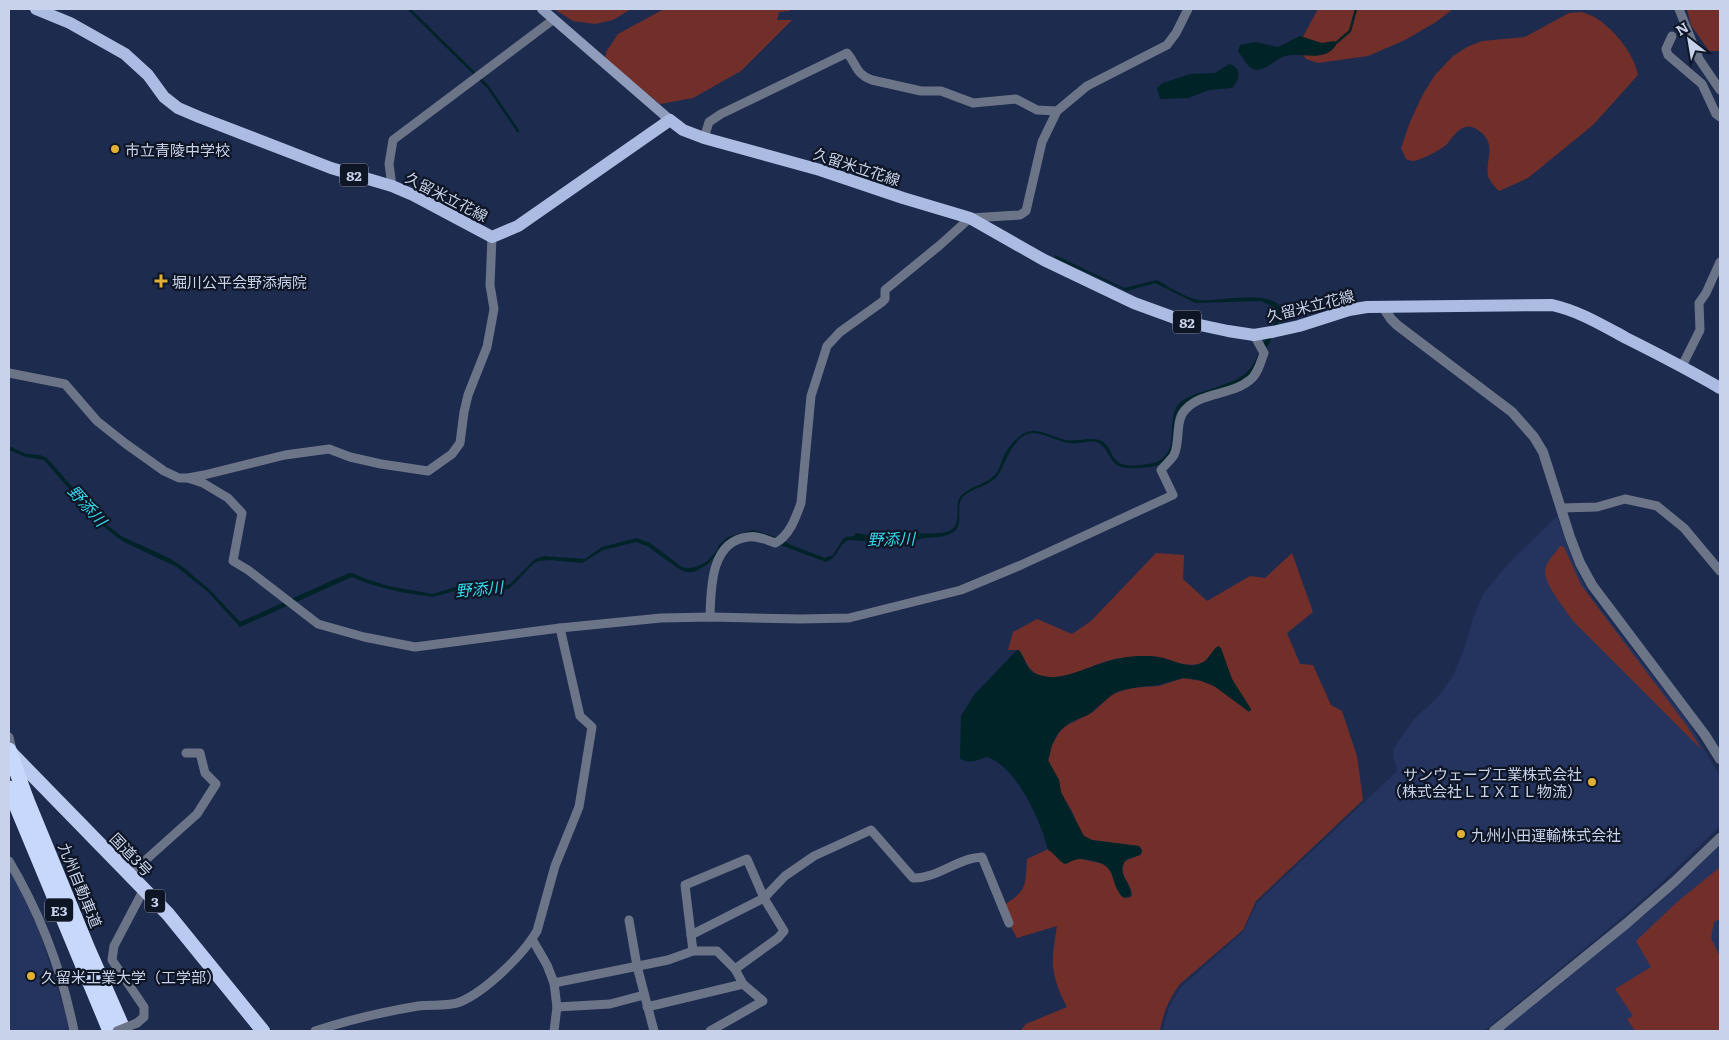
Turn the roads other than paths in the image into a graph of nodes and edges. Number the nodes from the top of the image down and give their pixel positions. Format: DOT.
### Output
graph roads {
  1 [pos="36,9"];
  2 [pos="542,9"];
  3 [pos="1188,9"];
  4 [pos="1678,9"];
  5 [pos="554,19"];
  6 [pos="1672,36"];
  7 [pos="1720,90"];
  8 [pos="1057,112"];
  9 [pos="1720,117"];
  10 [pos="670,120"];
  11 [pos="704,138"];
  12 [pos="392,186"];
  13 [pos="970,218"];
  14 [pos="492,237"];
  15 [pos="1720,262"];
  16 [pos="1383,307"];
  17 [pos="1254,335"];
  18 [pos="1682,366"];
  19 [pos="9,373"];
  20 [pos="1720,388"];
  21 [pos="188,478"];
  22 [pos="1562,508"];
  23 [pos="1720,571"];
  24 [pos="711,617"];
  25 [pos="560,628"];
  26 [pos="9,737"];
  27 [pos="186,753"];
  28 [pos="12,756"];
  29 [pos="1720,759"];
  30 [pos="9,788"];
  31 [pos="1720,838"];
  32 [pos="9,861"];
  33 [pos="130,874"];
  34 [pos="144,889"];
  35 [pos="764,898"];
  36 [pos="629,920"];
  37 [pos="1009,923"];
  38 [pos="691,935"];
  39 [pos="532,939"];
  40 [pos="693,951"];
  41 [pos="637,966"];
  42 [pos="735,969"];
  43 [pos="554,983"];
  44 [pos="743,984"];
  45 [pos="644,995"];
  46 [pos="558,1007"];
  47 [pos="647,1007"];
  48 [pos="131,1027"];
  49 [pos="74,1031"];
  50 [pos="110,1031"];
  51 [pos="117,1031"];
  52 [pos="264,1031"];
  53 [pos="314,1031"];
  54 [pos="554,1031"];
  55 [pos="654,1031"];
  56 [pos="710,1031"];
  57 [pos="1494,1031"];
  1 -- 12 [label="main road, 久留米立花線 / 82"];
  2 -- 5 [label="main road"];
  3 -- 8 [label="street"];
  4 -- 7 [label="street"];
  5 -- 10 [label="main road"];
  5 -- 12 [label="street"];
  6 -- 9 [label="street"];
  8 -- 11 [label="street"];
  8 -- 13 [label="street"];
  10 -- 11 [label="main road, 久留米立花線 / 82"];
  10 -- 14 [label="main road, 久留米立花線"];
  11 -- 13 [label="main road, 久留米立花線 / 82"];
  12 -- 14 [label="main road, 久留米立花線 / 82"];
  13 -- 17 [label="main road, 久留米立花線 / 82"];
  13 -- 24 [label="street"];
  14 -- 21 [label="street"];
  15 -- 18 [label="street"];
  16 -- 17 [label="main road, 久留米立花線 / 82"];
  16 -- 18 [label="main road, 久留米立花線 / 82"];
  16 -- 22 [label="street"];
  17 -- 24 [label="street"];
  18 -- 20 [label="main road, 久留米立花線 / 82"];
  19 -- 21 [label="street"];
  21 -- 25 [label="street"];
  22 -- 23 [label="street"];
  22 -- 29 [label="street"];
  24 -- 25 [label="street"];
  25 -- 39 [label="street"];
  26 -- 28 [label="street"];
  27 -- 33 [label="street"];
  28 -- 33 [label="highway, 国道3号 / 3"];
  28 -- 48 [label="highway, 九州自動車道 / E3, bridge"];
  30 -- 50 [label="highway, 九州自動車道 / E3"];
  31 -- 57 [label="street"];
  32 -- 49 [label="street"];
  33 -- 34 [label="highway, 国道3号 / 3"];
  34 -- 48 [label="street"];
  34 -- 52 [label="highway, 国道3号 / 3"];
  35 -- 37 [label="street"];
  35 -- 38 [label="street"];
  35 -- 38 [label="street"];
  35 -- 42 [label="street"];
  36 -- 41 [label="street"];
  38 -- 40 [label="street"];
  39 -- 43 [label="street"];
  39 -- 53 [label="street"];
  40 -- 41 [label="street"];
  40 -- 42 [label="street"];
  41 -- 43 [label="street"];
  41 -- 45 [label="street"];
  42 -- 44 [label="street"];
  43 -- 46 [label="street"];
  44 -- 47 [label="street"];
  44 -- 56 [label="street"];
  45 -- 46 [label="street"];
  45 -- 47 [label="street"];
  46 -- 54 [label="street"];
  47 -- 55 [label="street"];
  48 -- 51 [label="street, bridge"];
}
